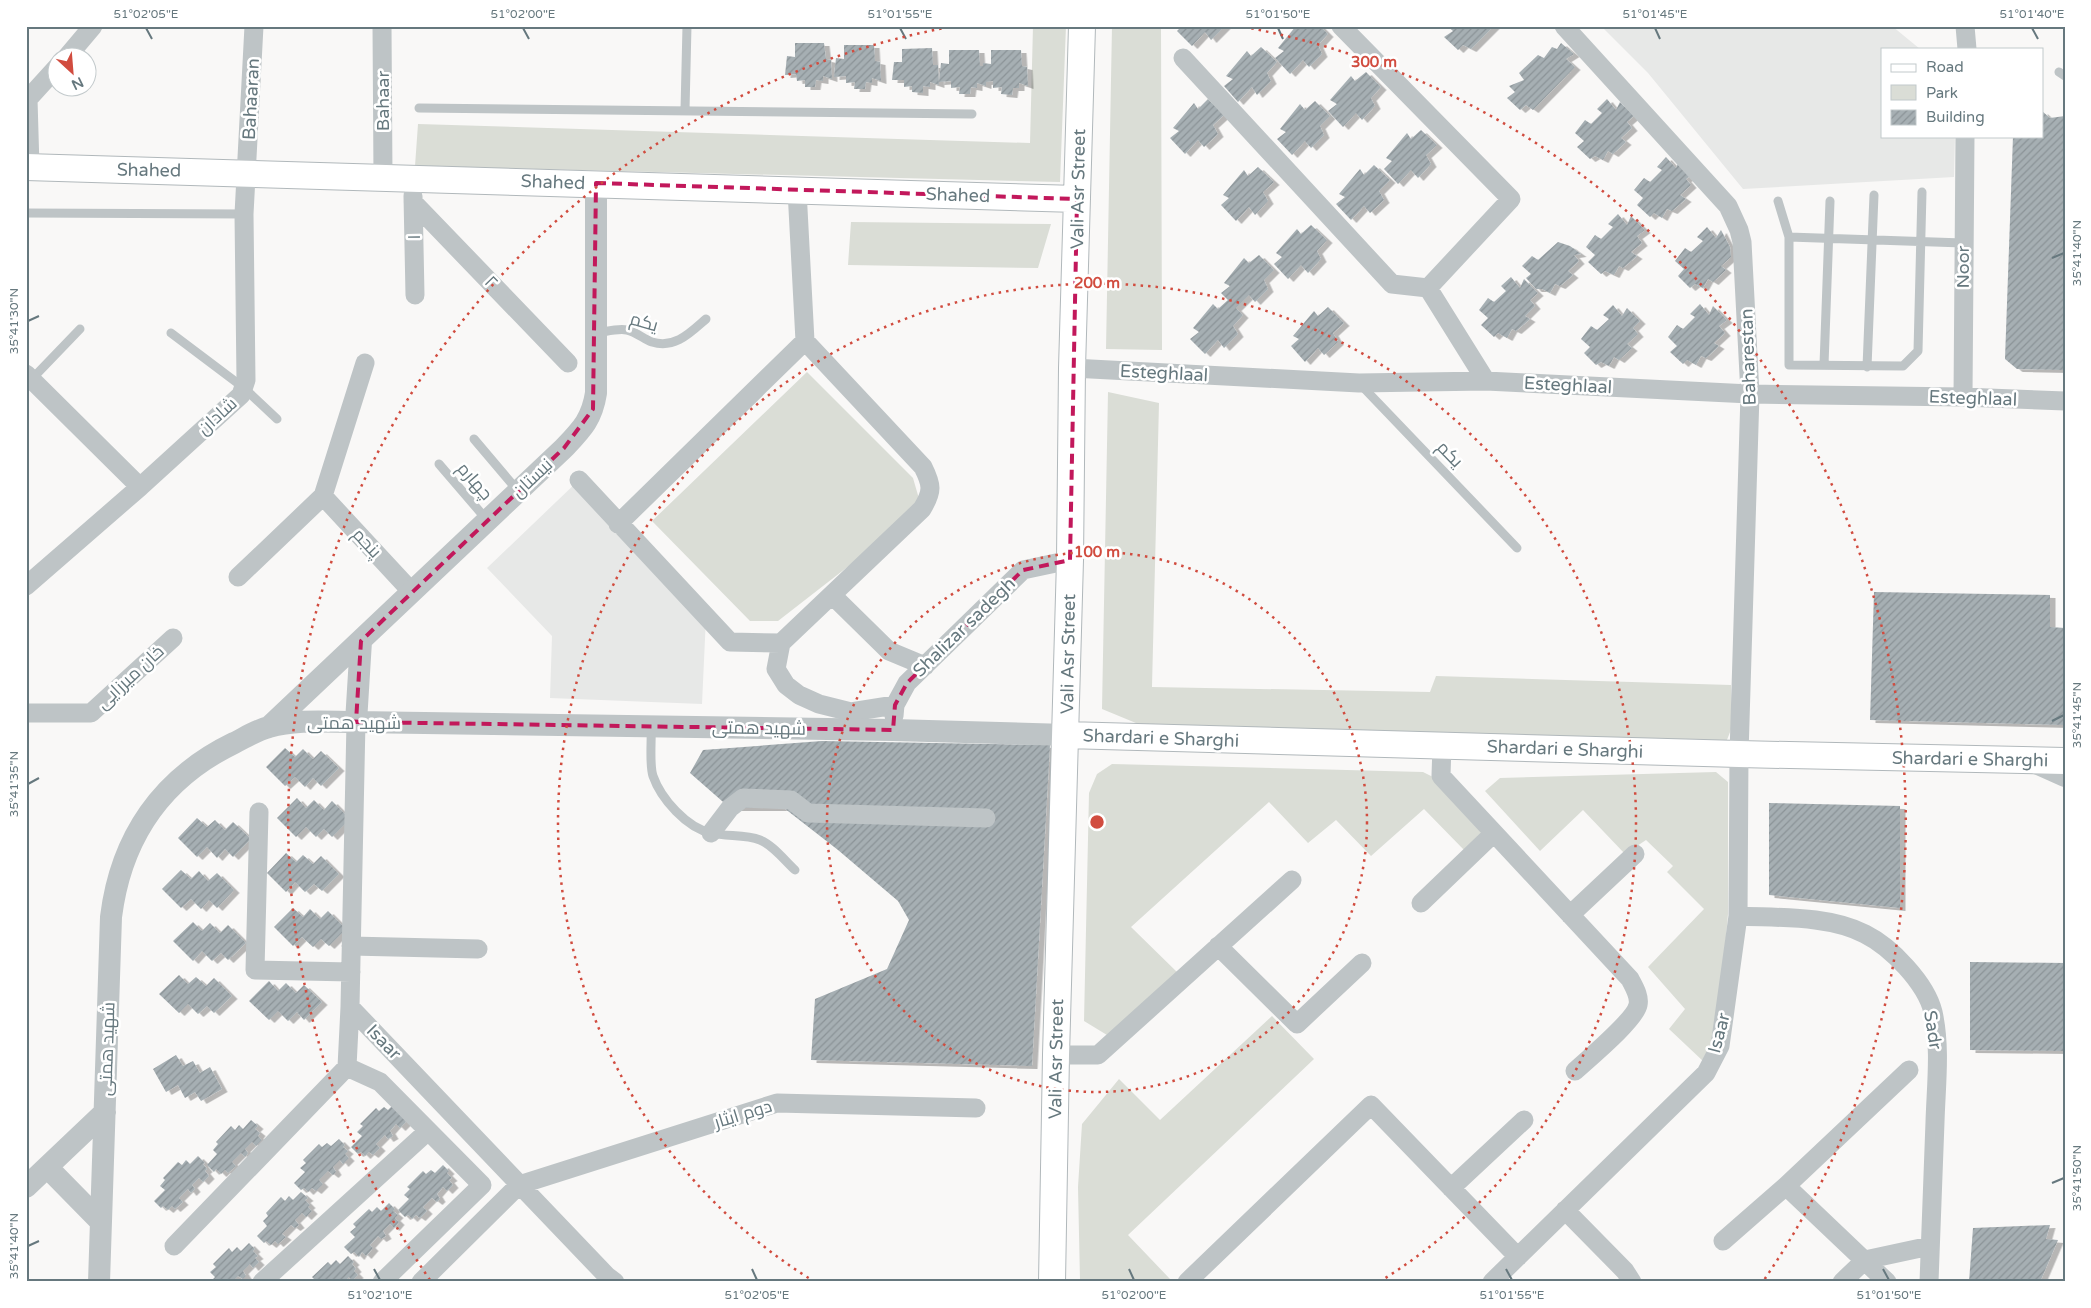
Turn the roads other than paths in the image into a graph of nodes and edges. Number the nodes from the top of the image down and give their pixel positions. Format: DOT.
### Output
graph roads {
  1 [pos="94,26"];
  2 [pos="254,26"];
  3 [pos="382,26"];
  4 [pos="687,26"];
  5 [pos="1082,26"];
  6 [pos="1341,26"];
  7 [pos="1564,26"];
  8 [pos="1965,26"];
  9 [pos="75,48"];
  10 [pos="1967,48"];
  11 [pos="1183,58"];
  12 [pos="48,77"];
  13 [pos="419,108"];
  14 [pos="685,110"];
  15 [pos="972,114"];
  16 [pos="1965,138"];
  17 [pos="28,167"];
  18 [pos="247,172"];
  19 [pos="384,177"];
  20 [pos="596,184"];
  21 [pos="413,190"];
  22 [pos="797,190"];
  23 [pos="1922,192"];
  24 [pos="1874,195"];
  25 [pos="1077,199"];
  26 [pos="1830,200"];
  27 [pos="1778,201"];
  28 [pos="26,213"];
  29 [pos="244,214"];
  30 [pos="1789,237"];
  31 [pos="1829,238"];
  32 [pos="1872,241"];
  33 [pos="1921,242"];
  34 [pos="1963,243"];
  35 [pos="1428,288"];
  36 [pos="415,296"];
  37 [pos="706,320"];
  38 [pos="80,330"];
  39 [pos="171,333"];
  40 [pos="596,333"];
  41 [pos="805,341"];
  42 [pos="366,363"];
  43 [pos="568,363"];
  44 [pos="1824,365"];
  45 [pos="1867,367"];
  46 [pos="1072,368"];
  47 [pos="28,379"];
  48 [pos="1486,381"];
  49 [pos="1359,383"];
  50 [pos="244,388"];
  51 [pos="1750,394"];
  52 [pos="1963,397"];
  53 [pos="2065,401"];
  54 [pos="277,419"];
  55 [pos="474,439"];
  56 [pos="439,464"];
  57 [pos="579,480"];
  58 [pos="140,487"];
  59 [pos="518,491"];
  60 [pos="323,496"];
  61 [pos="487,520"];
  62 [pos="618,524"];
  63 [pos="1517,548"];
  64 [pos="1070,560"];
  65 [pos="238,577"];
  66 [pos="26,586"];
  67 [pos="411,591"];
  68 [pos="832,595"];
  69 [pos="173,638"];
  70 [pos="361,641"];
  71 [pos="781,643"];
  72 [pos="925,666"];
  73 [pos="895,705"];
  74 [pos="26,713"];
  75 [pos="356,722"];
  76 [pos="651,726"];
  77 [pos="268,727"];
  78 [pos="893,730"];
  79 [pos="1066,735"];
  80 [pos="1442,745"];
  81 [pos="2065,752"];
  82 [pos="1739,754"];
  83 [pos="2033,761"];
  84 [pos="2065,761"];
  85 [pos="2065,776"];
  86 [pos="260,812"];
  87 [pos="986,818"];
  88 [pos="710,833"];
  89 [pos="1494,833"];
  90 [pos="1635,854"];
  91 [pos="795,870"];
  92 [pos="1292,880"];
  93 [pos="1421,903"];
  94 [pos="1570,915"];
  95 [pos="1738,916"];
  96 [pos="351,946"];
  97 [pos="1218,946"];
  98 [pos="478,949"];
  99 [pos="1362,963"];
  100 [pos="351,972"];
  101 [pos="350,1007"];
  102 [pos="1056,1055"];
  103 [pos="347,1067"];
  104 [pos="1909,1070"];
  105 [pos="1575,1071"];
  106 [pos="976,1108"];
  107 [pos="105,1112"];
  108 [pos="1524,1120"];
  109 [pos="428,1131"];
  110 [pos="47,1167"];
  111 [pos="519,1185"];
  112 [pos="1786,1186"];
  113 [pos="26,1187"];
  114 [pos="1451,1188"];
  115 [pos="1565,1210"];
  116 [pos="101,1222"];
  117 [pos="1723,1241"];
  118 [pos="174,1246"];
  119 [pos="1930,1246"];
  120 [pos="1518,1256"];
  121 [pos="1865,1260"];
  122 [pos="99,1282"];
  123 [pos="262,1282"];
  124 [pos="382,1282"];
  125 [pos="420,1282"];
  126 [pos="615,1282"];
  127 [pos="1052,1282"];
  128 [pos="1187,1282"];
  129 [pos="1492,1282"];
  130 [pos="1632,1282"];
  131 [pos="1842,1282"];
  132 [pos="1887,1282"];
  133 [pos="1928,1282"];
  1 -- 9 [label="street"];
  2 -- 18 [label="street, Bahaaran"];
  3 -- 19 [label="street, Bahaar"];
  4 -- 14 [label="lane"];
  5 -- 25 [label="main road, Vali Asr Street"];
  6 -- 35 [label="street"];
  7 -- 51 [label="street, Baharestan"];
  8 -- 10 [label="street"];
  11 -- 35 [label="street"];
  12 -- 17 [label="street"];
  13 -- 14 [label="lane"];
  14 -- 15 [label="lane"];
  16 -- 34 [label="street, Noor"];
  17 -- 18 [label="main road, Shahed"];
  18 -- 19 [label="main road, Shahed"];
  18 -- 29 [label="street, شادان"];
  19 -- 21 [label="main road, Shahed"];
  20 -- 21 [label="main road, Shahed"];
  20 -- 22 [label="main road, Shahed"];
  20 -- 40 [label="street, نيستان"];
  21 -- 36 [label="street, ۱"];
  21 -- 43 [label="street, ۲"];
  22 -- 25 [label="main road, Shahed"];
  22 -- 41 [label="street"];
  23 -- 33 [label="lane"];
  24 -- 32 [label="lane"];
  25 -- 46 [label="main road, Vali Asr Street"];
  26 -- 31 [label="lane"];
  27 -- 30 [label="lane"];
  28 -- 29 [label="lane"];
  29 -- 50 [label="street, شادان"];
  30 -- 31 [label="lane"];
  30 -- 44 [label="lane"];
  31 -- 32 [label="lane"];
  31 -- 44 [label="lane"];
  32 -- 33 [label="lane"];
  32 -- 45 [label="lane"];
  33 -- 34 [label="lane"];
  33 -- 45 [label="lane"];
  34 -- 52 [label="street, Noor"];
  35 -- 48 [label="street"];
  37 -- 40 [label="lane, یکم"];
  38 -- 47 [label="lane"];
  39 -- 50 [label="lane"];
  40 -- 59 [label="street, نيستان"];
  41 -- 62 [label="street"];
  41 -- 68 [label="street"];
  42 -- 60 [label="street"];
  44 -- 45 [label="lane"];
  46 -- 49 [label="street, Esteghlaal"];
  46 -- 64 [label="main road, Vali Asr Street"];
  47 -- 58 [label="street"];
  48 -- 49 [label="street, Esteghlaal"];
  48 -- 51 [label="street, Esteghlaal"];
  49 -- 63 [label="lane, یکم"];
  50 -- 54 [label="lane"];
  50 -- 58 [label="street, شادان"];
  51 -- 52 [label="street, Esteghlaal"];
  51 -- 82 [label="street, Baharestan"];
  52 -- 53 [label="street, Esteghlaal"];
  55 -- 59 [label="lane"];
  56 -- 61 [label="lane, چهارم"];
  57 -- 62 [label="street"];
  58 -- 66 [label="street, شادان"];
  59 -- 61 [label="street, نيستان"];
  60 -- 65 [label="street"];
  60 -- 67 [label="street, پنجم"];
  61 -- 67 [label="street, نيستان"];
  62 -- 71 [label="street"];
  64 -- 72 [label="street, Shalizar sadegh"];
  64 -- 79 [label="main road, Vali Asr Street"];
  67 -- 70 [label="street, نيستان"];
  68 -- 71 [label="street"];
  68 -- 72 [label="street"];
  69 -- 74 [label="street, خان میرزایی"];
  70 -- 75 [label="street"];
  70 -- 77 [label="street, نيستان"];
  71 -- 73 [label="street"];
  72 -- 73 [label="street, Shalizar sadegh"];
  73 -- 78 [label="street, Shalizar sadegh"];
  75 -- 76 [label="street, شهید همتی"];
  75 -- 77 [label="street, شهید همتی"];
  75 -- 96 [label="street"];
  76 -- 78 [label="street, شهید همتی"];
  76 -- 88 [label="lane"];
  77 -- 107 [label="street, شهید همتی"];
  78 -- 79 [label="street, شهید همتی"];
  79 -- 80 [label="main road, Shardari e Sharghi"];
  79 -- 102 [label="main road, Vali Asr Street"];
  80 -- 82 [label="main road, Shardari e Sharghi"];
  80 -- 89 [label="street"];
  81 -- 83 [label="street"];
  82 -- 83 [label="main road, Shardari e Sharghi"];
  82 -- 95 [label="street, Isaar"];
  83 -- 84 [label="main road, Shardari e Sharghi"];
  83 -- 85 [label="street"];
  86 -- 100 [label="street"];
  87 -- 88 [label="street"];
  88 -- 91 [label="lane"];
  89 -- 93 [label="street"];
  89 -- 94 [label="street"];
  90 -- 94 [label="street"];
  92 -- 97 [label="street"];
  94 -- 105 [label="street"];
  95 -- 115 [label="street, Isaar"];
  95 -- 119 [label="street, Sadr"];
  96 -- 98 [label="street"];
  96 -- 100 [label="street"];
  97 -- 99 [label="street"];
  97 -- 102 [label="street"];
  100 -- 101 [label="street"];
  101 -- 103 [label="street"];
  101 -- 111 [label="street, Isaar"];
  102 -- 127 [label="main road, Vali Asr Street"];
  103 -- 109 [label="street"];
  103 -- 118 [label="street"];
  104 -- 112 [label="street"];
  106 -- 111 [label="street, دوم ایثار"];
  107 -- 110 [label="street"];
  107 -- 116 [label="street, شهید همتی"];
  108 -- 114 [label="street"];
  109 -- 123 [label="street"];
  109 -- 124 [label="street"];
  110 -- 113 [label="street"];
  110 -- 116 [label="street"];
  111 -- 125 [label="street"];
  111 -- 126 [label="street, Isaar"];
  112 -- 117 [label="street"];
  112 -- 121 [label="street"];
  114 -- 120 [label="street"];
  114 -- 128 [label="street"];
  115 -- 120 [label="street, Isaar"];
  115 -- 130 [label="street"];
  116 -- 122 [label="street, شهید همتی"];
  119 -- 121 [label="street"];
  119 -- 133 [label="street, Sadr"];
  120 -- 129 [label="street, Isaar"];
  121 -- 131 [label="street"];
  121 -- 132 [label="street"];
}
